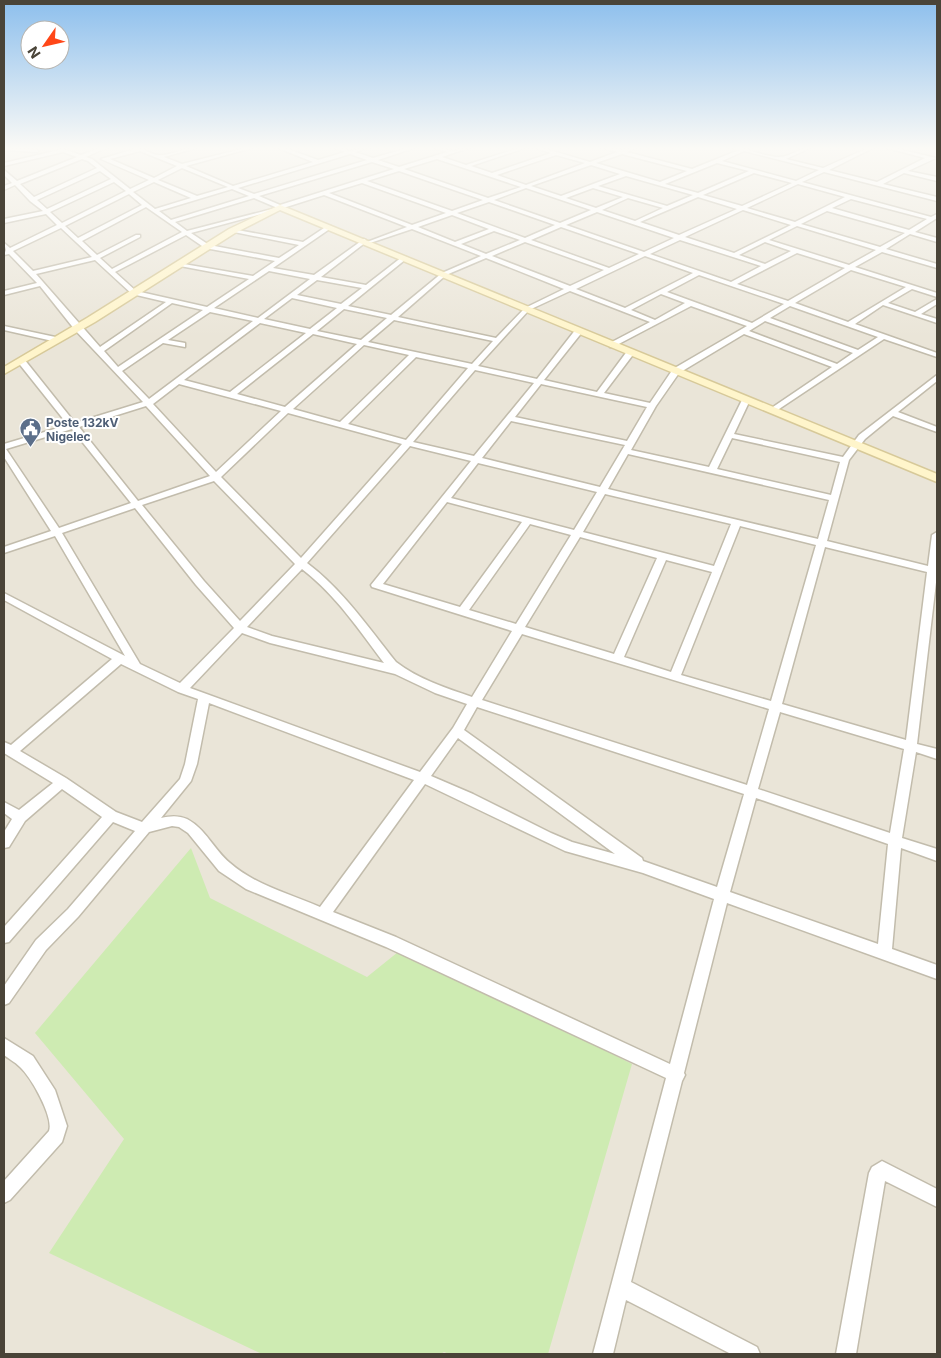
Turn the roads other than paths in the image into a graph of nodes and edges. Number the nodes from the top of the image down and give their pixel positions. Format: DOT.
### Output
graph roads {
  1 [pos="49,210"];
  2 [pos="91,210"];
  3 [pos="136,210"];
  4 [pos="268,210"];
  5 [pos="272,210"];
  6 [pos="283,210"];
  7 [pos="370,210"];
  8 [pos="442,210"];
  9 [pos="462,210"];
  10 [pos="519,210"];
  11 [pos="597,210"];
  12 [pos="598,210"];
  13 [pos="662,210"];
  14 [pos="738,210"];
  15 [pos="751,210"];
  16 [pos="825,210"];
  17 [pos="833,210"];
  18 [pos="903,210"];
  19 [pos="154,211"];
  20 [pos="205,211"];
  21 [pos="46,212"];
  22 [pos="452,214"];
  23 [pos="934,218"];
  24 [pos="4,221"];
  25 [pos="170,222"];
  26 [pos="636,222"];
  27 [pos="796,224"];
  28 [pos="60,225"];
  29 [pos="561,225"];
  30 [pos="329,227"];
  31 [pos="414,227"];
  32 [pos="493,228"];
  33 [pos="232,231"];
  34 [pos="910,232"];
  35 [pos="186,233"];
  36 [pos="138,236"];
  37 [pos="680,236"];
  38 [pos="524,239"];
  39 [pos="763,240"];
  40 [pos="937,240"];
  41 [pos="77,241"];
  42 [pos="366,242"];
  43 [pos="304,244"];
  44 [pos="456,244"];
  45 [pos="4,245"];
  46 [pos="207,246"];
  47 [pos="881,249"];
  48 [pos="797,250"];
  49 [pos="7,252"];
  50 [pos="644,254"];
  51 [pos="485,255"];
  52 [pos="735,255"];
  53 [pos="95,258"];
  54 [pos="404,258"];
  55 [pos="280,260"];
  56 [pos="180,264"];
  57 [pos="766,266"];
  58 [pos="937,266"];
  59 [pos="853,267"];
  60 [pos="268,268"];
  61 [pos="609,270"];
  62 [pos="110,272"];
  63 [pos="700,272"];
  64 [pos="31,273"];
  65 [pos="444,274"];
  66 [pos="255,278"];
  67 [pos="316,278"];
  68 [pos="41,284"];
  69 [pos="731,284"];
  70 [pos="367,287"];
  71 [pos="911,287"];
  72 [pos="569,288"];
  73 [pos="661,292"];
  74 [pos="4,293"];
  75 [pos="134,293"];
  76 [pos="937,295"];
  77 [pos="292,296"];
  78 [pos="937,301"];
  79 [pos="170,302"];
  80 [pos="691,303"];
  81 [pos="882,303"];
  82 [pos="789,304"];
  83 [pos="342,307"];
  84 [pos="527,309"];
  85 [pos="207,310"];
  86 [pos="626,310"];
  87 [pos="916,314"];
  88 [pos="392,318"];
  89 [pos="764,319"];
  90 [pos="258,321"];
  91 [pos="937,321"];
  92 [pos="655,322"];
  93 [pos="850,324"];
  94 [pos="753,326"];
  95 [pos="78,328"];
  96 [pos="579,330"];
  97 [pos="6,331"];
  98 [pos="744,331"];
  99 [pos="310,332"];
  100 [pos="884,336"];
  101 [pos="57,340"];
  102 [pos="497,340"];
  103 [pos="163,341"];
  104 [pos="362,343"];
  105 [pos="182,345"];
  106 [pos="613,345"];
  107 [pos="99,351"];
  108 [pos="631,352"];
  109 [pos="859,353"];
  110 [pos="413,355"];
  111 [pos="937,355"];
  112 [pos="21,361"];
  113 [pos="838,367"];
  114 [pos="472,368"];
  115 [pos="4,371"];
  116 [pos="118,371"];
  117 [pos="676,371"];
  118 [pos="937,377"];
  119 [pos="178,381"];
  120 [pos="538,381"];
  121 [pos="599,394"];
  122 [pos="230,396"];
  123 [pos="746,400"];
  124 [pos="149,403"];
  125 [pos="652,406"];
  126 [pos="286,411"];
  127 [pos="773,411"];
  128 [pos="892,413"];
  129 [pos="509,418"];
  130 [pos="342,425"];
  131 [pos="75,426"];
  132 [pos="937,430"];
  133 [pos="729,435"];
  134 [pos="408,443"];
  135 [pos="855,445"];
  136 [pos="628,447"];
  137 [pos="4,449"];
  138 [pos="475,460"];
  139 [pos="845,460"];
  140 [pos="712,470"];
  141 [pos="216,477"];
  142 [pos="937,478"];
  143 [pos="603,490"];
  144 [pos="834,498"];
  145 [pos="445,499"];
  146 [pos="138,504"];
  147 [pos="527,521"];
  148 [pos="737,522"];
  149 [pos="58,532"];
  150 [pos="577,534"];
  151 [pos="937,535"];
  152 [pos="821,543"];
  153 [pos="4,550"];
  154 [pos="663,556"];
  155 [pos="302,564"];
  156 [pos="717,570"];
  157 [pos="934,571"];
  158 [pos="4,596"];
  159 [pos="462,612"];
  160 [pos="240,628"];
  161 [pos="518,630"];
  162 [pos="120,658"];
  163 [pos="617,660"];
  164 [pos="136,667"];
  165 [pos="397,670"];
  166 [pos="674,677"];
  167 [pos="182,689"];
  168 [pos="204,698"];
  169 [pos="474,702"];
  170 [pos="775,706"];
  171 [pos="457,731"];
  172 [pos="910,745"];
  173 [pos="8,749"];
  174 [pos="937,754"];
  175 [pos="424,778"];
  176 [pos="62,782"];
  177 [pos="752,792"];
  178 [pos="4,807"];
  179 [pos="111,816"];
  180 [pos="20,818"];
  181 [pos="145,828"];
  182 [pos="896,841"];
  183 [pos="4,843"];
  184 [pos="937,855"];
  185 [pos="643,867"];
  186 [pos="722,895"];
  187 [pos="323,914"];
  188 [pos="4,938"];
  189 [pos="884,953"];
  190 [pos="937,972"];
  191 [pos="4,998"];
  192 [pos="4,1046"];
  193 [pos="677,1075"];
  194 [pos="4,1194"];
  195 [pos="937,1198"];
  196 [pos="621,1287"];
  197 [pos="603,1354"];
  198 [pos="750,1354"];
  199 [pos="846,1354"];
  1 -- 21 [label="street"];
  2 -- 28 [label="street"];
  3 -- 41 [label="street"];
  4 -- 35 [label="street"];
  5 -- 33 [label="street"];
  6 -- 30 [label="street"];
  7 -- 31 [label="street"];
  8 -- 22 [label="street"];
  9 -- 22 [label="street"];
  10 -- 29 [label="street"];
  11 -- 29 [label="street"];
  12 -- 26 [label="street"];
  13 -- 26 [label="street"];
  14 -- 37 [label="street"];
  15 -- 27 [label="street"];
  16 -- 27 [label="street"];
  17 -- 34 [label="street"];
  18 -- 23 [label="street"];
  19 -- 25 [label="street"];
  20 -- 25 [label="street"];
  21 -- 24 [label="street"];
  21 -- 28 [label="street"];
  22 -- 31 [label="street"];
  22 -- 32 [label="street"];
  23 -- 34 [label="street"];
  25 -- 35 [label="street"];
  26 -- 37 [label="street"];
  27 -- 39 [label="street"];
  27 -- 47 [label="street"];
  28 -- 41 [label="street"];
  28 -- 49 [label="street"];
  29 -- 38 [label="street"];
  29 -- 50 [label="street"];
  30 -- 42 [label="street"];
  30 -- 43 [label="street"];
  31 -- 42 [label="street"];
  31 -- 44 [label="street"];
  32 -- 38 [label="street"];
  32 -- 44 [label="street"];
  33 -- 43 [label="street"];
  33 -- 46 [label="street"];
  34 -- 40 [label="street"];
  34 -- 47 [label="street"];
  35 -- 46 [label="street"];
  35 -- 62 [label="street"];
  36 -- 53 [label="street"];
  37 -- 50 [label="street"];
  37 -- 52 [label="street"];
  38 -- 51 [label="street"];
  38 -- 61 [label="street"];
  39 -- 48 [label="street"];
  39 -- 52 [label="street"];
  41 -- 53 [label="street"];
  42 -- 54 [label="street"];
  42 -- 67 [label="street"];
  43 -- 55 [label="street"];
  44 -- 51 [label="street"];
  45 -- 49 [label="street"];
  46 -- 55 [label="street"];
  46 -- 56 [label="street"];
  47 -- 58 [label="street"];
  47 -- 59 [label="street"];
  48 -- 57 [label="street"];
  48 -- 59 [label="street"];
  49 -- 64 [label="street"];
  50 -- 61 [label="street"];
  50 -- 63 [label="street"];
  51 -- 65 [label="street"];
  51 -- 72 [label="street"];
  52 -- 57 [label="street"];
  53 -- 62 [label="street"];
  53 -- 64 [label="street"];
  54 -- 65 [label="street"];
  54 -- 70 [label="street"];
  55 -- 60 [label="street"];
  56 -- 66 [label="street"];
  56 -- 75 [label="street"];
  57 -- 69 [label="street"];
  59 -- 71 [label="street"];
  59 -- 82 [label="street"];
  60 -- 66 [label="street"];
  60 -- 67 [label="street"];
  61 -- 72 [label="street"];
  62 -- 75 [label="street"];
  63 -- 69 [label="street"];
  63 -- 73 [label="street"];
  64 -- 68 [label="street"];
  65 -- 84 [label="street"];
  65 -- 88 [label="street"];
  66 -- 85 [label="street"];
  67 -- 70 [label="street"];
  67 -- 77 [label="street"];
  68 -- 74 [label="street"];
  68 -- 95 [label="street"];
  69 -- 82 [label="street"];
  70 -- 83 [label="street"];
  71 -- 76 [label="street"];
  71 -- 81 [label="street"];
  72 -- 84 [label="street"];
  72 -- 86 [label="street"];
  73 -- 80 [label="street"];
  73 -- 86 [label="street"];
  75 -- 79 [label="street"];
  75 -- 95 [label="street"];
  77 -- 83 [label="street"];
  77 -- 90 [label="street"];
  78 -- 87 [label="street"];
  79 -- 85 [label="street"];
  79 -- 107 [label="street"];
  80 -- 92 [label="street"];
  80 -- 94 [label="street"];
  81 -- 87 [label="street"];
  81 -- 93 [label="street"];
  82 -- 89 [label="street"];
  82 -- 93 [label="street"];
  83 -- 88 [label="street"];
  83 -- 99 [label="street"];
  84 -- 96 [label="street"];
  84 -- 102 [label="street"];
  85 -- 90 [label="street"];
  85 -- 103 [label="street"];
  86 -- 92 [label="street"];
  87 -- 91 [label="street"];
  88 -- 102 [label="street"];
  88 -- 104 [label="street"];
  89 -- 94 [label="street"];
  89 -- 109 [label="street"];
  90 -- 99 [label="street"];
  90 -- 119 [label="street"];
  92 -- 106 [label="street"];
  93 -- 100 [label="street"];
  94 -- 98 [label="street"];
  95 -- 101 [label="street"];
  95 -- 107 [label="street"];
  96 -- 106 [label="street"];
  96 -- 120 [label="street"];
  97 -- 101 [label="street"];
  98 -- 113 [label="street"];
  98 -- 117 [label="street"];
  99 -- 104 [label="street"];
  99 -- 122 [label="street"];
  100 -- 109 [label="street"];
  100 -- 111 [label="street"];
  101 -- 112 [label="street"];
  102 -- 114 [label="street"];
  103 -- 105 [label="street"];
  103 -- 116 [label="street"];
  104 -- 110 [label="street"];
  104 -- 126 [label="street"];
  106 -- 108 [label="street"];
  107 -- 116 [label="street"];
  108 -- 117 [label="street"];
  108 -- 121 [label="street"];
  109 -- 113 [label="street"];
  110 -- 114 [label="street"];
  110 -- 130 [label="street"];
  112 -- 115 [label="street"];
  112 -- 131 [label="street"];
  113 -- 127 [label="street"];
  114 -- 120 [label="street"];
  114 -- 134 [label="street"];
  116 -- 124 [label="street"];
  117 -- 123 [label="street"];
  117 -- 125 [label="street"];
  118 -- 128 [label="street"];
  119 -- 122 [label="street"];
  119 -- 124 [label="street"];
  120 -- 121 [label="street"];
  120 -- 129 [label="street"];
  121 -- 125 [label="street"];
  122 -- 126 [label="street"];
  123 -- 127 [label="street"];
  123 -- 133 [label="street"];
  124 -- 131 [label="street"];
  124 -- 141 [label="street"];
  125 -- 136 [label="street"];
  126 -- 130 [label="street"];
  126 -- 141 [label="street"];
  127 -- 135 [label="street"];
  128 -- 132 [label="street"];
  128 -- 135 [label="street"];
  129 -- 136 [label="street"];
  129 -- 138 [label="street"];
  130 -- 134 [label="street"];
  131 -- 137 [label="street"];
  131 -- 146 [label="street"];
  133 -- 139 [label="street"];
  133 -- 140 [label="street"];
  134 -- 138 [label="street"];
  134 -- 155 [label="street"];
  135 -- 139 [label="street"];
  135 -- 142 [label="street"];
  136 -- 140 [label="street"];
  136 -- 143 [label="street"];
  137 -- 149 [label="street"];
  138 -- 143 [label="street"];
  138 -- 145 [label="street"];
  139 -- 144 [label="street"];
  140 -- 144 [label="street"];
  141 -- 146 [label="street"];
  141 -- 155 [label="street"];
  143 -- 148 [label="street"];
  143 -- 150 [label="street"];
  144 -- 152 [label="street"];
  145 -- 147 [label="street"];
  145 -- 159 [label="street"];
  146 -- 149 [label="street"];
  146 -- 160 [label="street"];
  147 -- 150 [label="street"];
  147 -- 159 [label="street"];
  148 -- 152 [label="street"];
  148 -- 156 [label="street"];
  149 -- 153 [label="street"];
  149 -- 164 [label="street"];
  150 -- 154 [label="street"];
  150 -- 161 [label="street"];
  151 -- 157 [label="street"];
  152 -- 157 [label="street"];
  152 -- 170 [label="street"];
  154 -- 156 [label="street"];
  154 -- 163 [label="street"];
  155 -- 160 [label="street"];
  155 -- 165 [label="street"];
  156 -- 166 [label="street"];
  157 -- 172 [label="street"];
  158 -- 162 [label="street"];
  159 -- 161 [label="street"];
  160 -- 165 [label="street"];
  160 -- 167 [label="street"];
  161 -- 163 [label="street"];
  161 -- 169 [label="street"];
  162 -- 164 [label="street"];
  162 -- 173 [label="street"];
  163 -- 166 [label="street"];
  164 -- 167 [label="street"];
  165 -- 169 [label="street"];
  166 -- 170 [label="street"];
  167 -- 168 [label="street"];
  168 -- 175 [label="street"];
  168 -- 181 [label="street"];
  169 -- 171 [label="street"];
  169 -- 177 [label="street"];
  170 -- 172 [label="street"];
  170 -- 177 [label="street"];
  171 -- 175 [label="street"];
  171 -- 185 [label="street"];
  172 -- 174 [label="street"];
  172 -- 182 [label="street"];
  173 -- 176 [label="street"];
  175 -- 185 [label="street"];
  175 -- 187 [label="street"];
  176 -- 179 [label="street"];
  176 -- 180 [label="street"];
  177 -- 182 [label="street"];
  177 -- 186 [label="street"];
  178 -- 180 [label="street"];
  179 -- 181 [label="street"];
  179 -- 188 [label="street"];
  180 -- 183 [label="street"];
  181 -- 187 [label="street"];
  181 -- 191 [label="street"];
  182 -- 184 [label="street"];
  182 -- 189 [label="street"];
  185 -- 186 [label="street"];
  186 -- 189 [label="street"];
  186 -- 193 [label="street"];
  187 -- 193 [label="street"];
  189 -- 190 [label="street"];
  192 -- 194 [label="street"];
  193 -- 196 [label="street"];
  195 -- 199 [label="street"];
  196 -- 197 [label="street"];
  196 -- 198 [label="street"];
}
